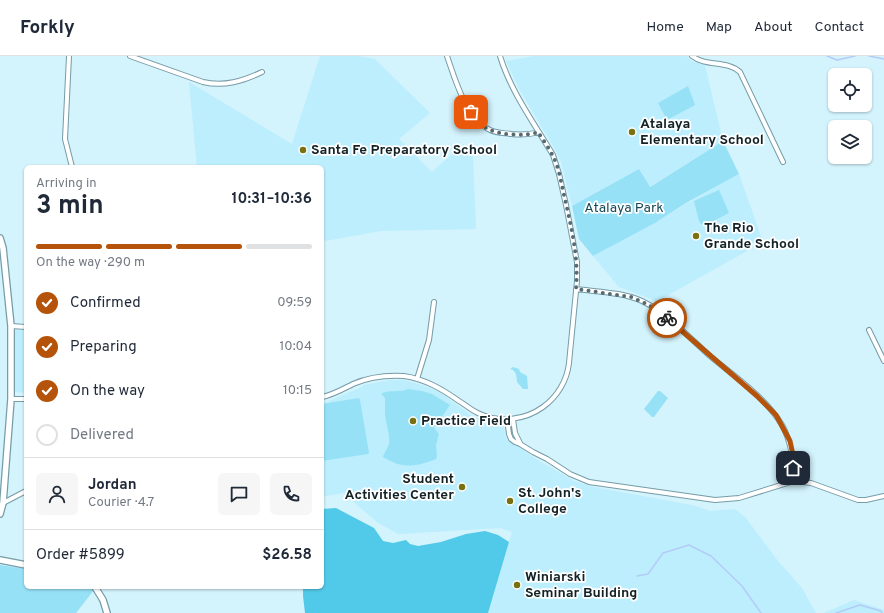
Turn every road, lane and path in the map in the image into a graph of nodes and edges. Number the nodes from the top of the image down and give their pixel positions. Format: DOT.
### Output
graph roads {
  1 [pos="69,56"];
  2 [pos="130,56"];
  3 [pos="447,56"];
  4 [pos="500,56"];
  5 [pos="692,56"];
  6 [pos="262,72"];
  7 [pos="538,132"];
  8 [pos="783,162"];
  9 [pos="72,165"];
  10 [pos="0,238"];
  11 [pos="1,249"];
  12 [pos="576,289"];
  13 [pos="434,302"];
  14 [pos="11,326"];
  15 [pos="24,327"];
  16 [pos="869,330"];
  17 [pos="884,361"];
  18 [pos="417,379"];
  19 [pos="324,396"];
  20 [pos="24,398"];
  21 [pos="11,399"];
  22 [pos="510,419"];
  23 [pos="794,481"];
  24 [pos="24,492"];
  25 [pos="884,496"];
  26 [pos="3,503"];
  27 [pos="0,514"];
  28 [pos="0,560"];
  29 [pos="24,565"];
  30 [pos="97,589"];
  31 [pos="107,613"];
  1 -- 9 [label="street"];
  2 -- 6 [label="street"];
  3 -- 7 [label="street"];
  4 -- 7 [label="street"];
  5 -- 8 [label="street"];
  7 -- 12 [label="street"];
  10 -- 11 [label="street"];
  11 -- 14 [label="street"];
  12 -- 22 [label="street"];
  12 -- 23 [label="street"];
  13 -- 18 [label="street"];
  14 -- 15 [label="street"];
  14 -- 21 [label="street"];
  16 -- 17 [label="street"];
  18 -- 19 [label="street"];
  18 -- 22 [label="street"];
  20 -- 21 [label="street"];
  21 -- 26 [label="street"];
  22 -- 23 [label="street"];
  23 -- 25 [label="street"];
  24 -- 26 [label="street"];
  26 -- 27 [label="street"];
  28 -- 29 [label="street"];
  30 -- 31 [label="street"];
}
